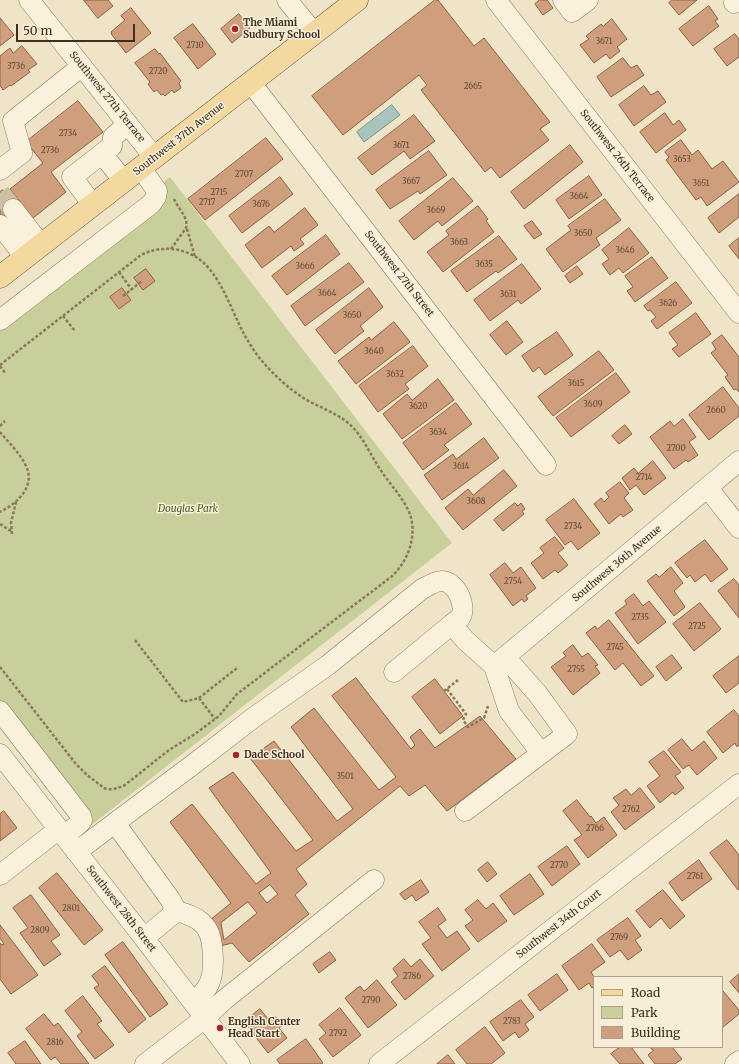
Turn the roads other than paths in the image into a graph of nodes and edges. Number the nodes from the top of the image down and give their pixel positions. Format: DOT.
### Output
graph roads {
  1 [pos="29,0"];
  2 [pos="287,0"];
  3 [pos="357,0"];
  4 [pos="496,0"];
  5 [pos="563,0"];
  6 [pos="588,0"];
  7 [pos="314,33"];
  8 [pos="82,66"];
  9 [pos="251,83"];
  10 [pos="128,124"];
  11 [pos="102,154"];
  12 [pos="148,162"];
  13 [pos="0,170"];
  14 [pos="124,181"];
  15 [pos="93,205"];
  16 [pos="13,209"];
  17 [pos="0,225"];
  18 [pos="33,251"];
  19 [pos="0,276"];
  20 [pos="739,313"];
  21 [pos="0,320"];
  22 [pos="739,461"];
  23 [pos="546,465"];
  24 [pos="708,488"];
  25 [pos="739,528"];
  26 [pos="452,624"];
  27 [pos="499,662"];
  28 [pos="394,672"];
  29 [pos="0,711"];
  30 [pos="542,753"];
  31 [pos="0,754"];
  32 [pos="739,784"];
  33 [pos="465,811"];
  34 [pos="115,823"];
  35 [pos="61,833"];
  36 [pos="76,852"];
  37 [pos="0,875"];
  38 [pos="374,880"];
  39 [pos="173,910"];
  40 [pos="144,938"];
  41 [pos="199,1010"];
  42 [pos="739,1061"];
  43 [pos="146,1064"];
  44 [pos="240,1064"];
  45 [pos="379,1064"];
  46 [pos="735,1064"];
  1 -- 8 [label="street, Southwest 27th Terrace"];
  2 -- 7 [label="street"];
  3 -- 7 [label="main road, Southwest 37th Avenue"];
  4 -- 20 [label="street, Southwest 26th Terrace"];
  5 -- 6 [label="street"];
  7 -- 9 [label="main road, Southwest 37th Avenue"];
  8 -- 10 [label="street, Southwest 27th Terrace"];
  8 -- 13 [label="street"];
  9 -- 12 [label="main road, Southwest 37th Avenue"];
  9 -- 23 [label="street, Southwest 27th Street"];
  10 -- 11 [label="street"];
  10 -- 12 [label="street, Southwest 27th Terrace"];
  11 -- 14 [label="street"];
  11 -- 15 [label="street"];
  12 -- 14 [label="main road, Southwest 37th Avenue"];
  12 -- 21 [label="street, Southwest 27th Terrace"];
  14 -- 15 [label="main road, Southwest 37th Avenue"];
  15 -- 18 [label="main road, Southwest 37th Avenue"];
  16 -- 18 [label="street"];
  17 -- 18 [label="street"];
  18 -- 19 [label="main road, Southwest 37th Avenue"];
  22 -- 24 [label="street, Southwest 36th Avenue"];
  24 -- 25 [label="street"];
  24 -- 27 [label="street, Southwest 36th Avenue"];
  26 -- 27 [label="street"];
  26 -- 28 [label="street"];
  26 -- 34 [label="street"];
  27 -- 30 [label="street"];
  27 -- 30 [label="street"];
  29 -- 35 [label="street"];
  30 -- 33 [label="street"];
  31 -- 35 [label="street, Southwest 28th Street"];
  32 -- 45 [label="street, Southwest 34th Court"];
  34 -- 36 [label="street"];
  34 -- 39 [label="street"];
  35 -- 36 [label="street, Southwest 28th Street"];
  35 -- 37 [label="street"];
  36 -- 40 [label="street, Southwest 28th Street"];
  38 -- 41 [label="street"];
  39 -- 40 [label="street"];
  39 -- 41 [label="street"];
  40 -- 41 [label="street, Southwest 28th Street"];
  41 -- 43 [label="street"];
  41 -- 44 [label="street, Southwest 28th Street"];
  42 -- 46 [label="street"];
}
